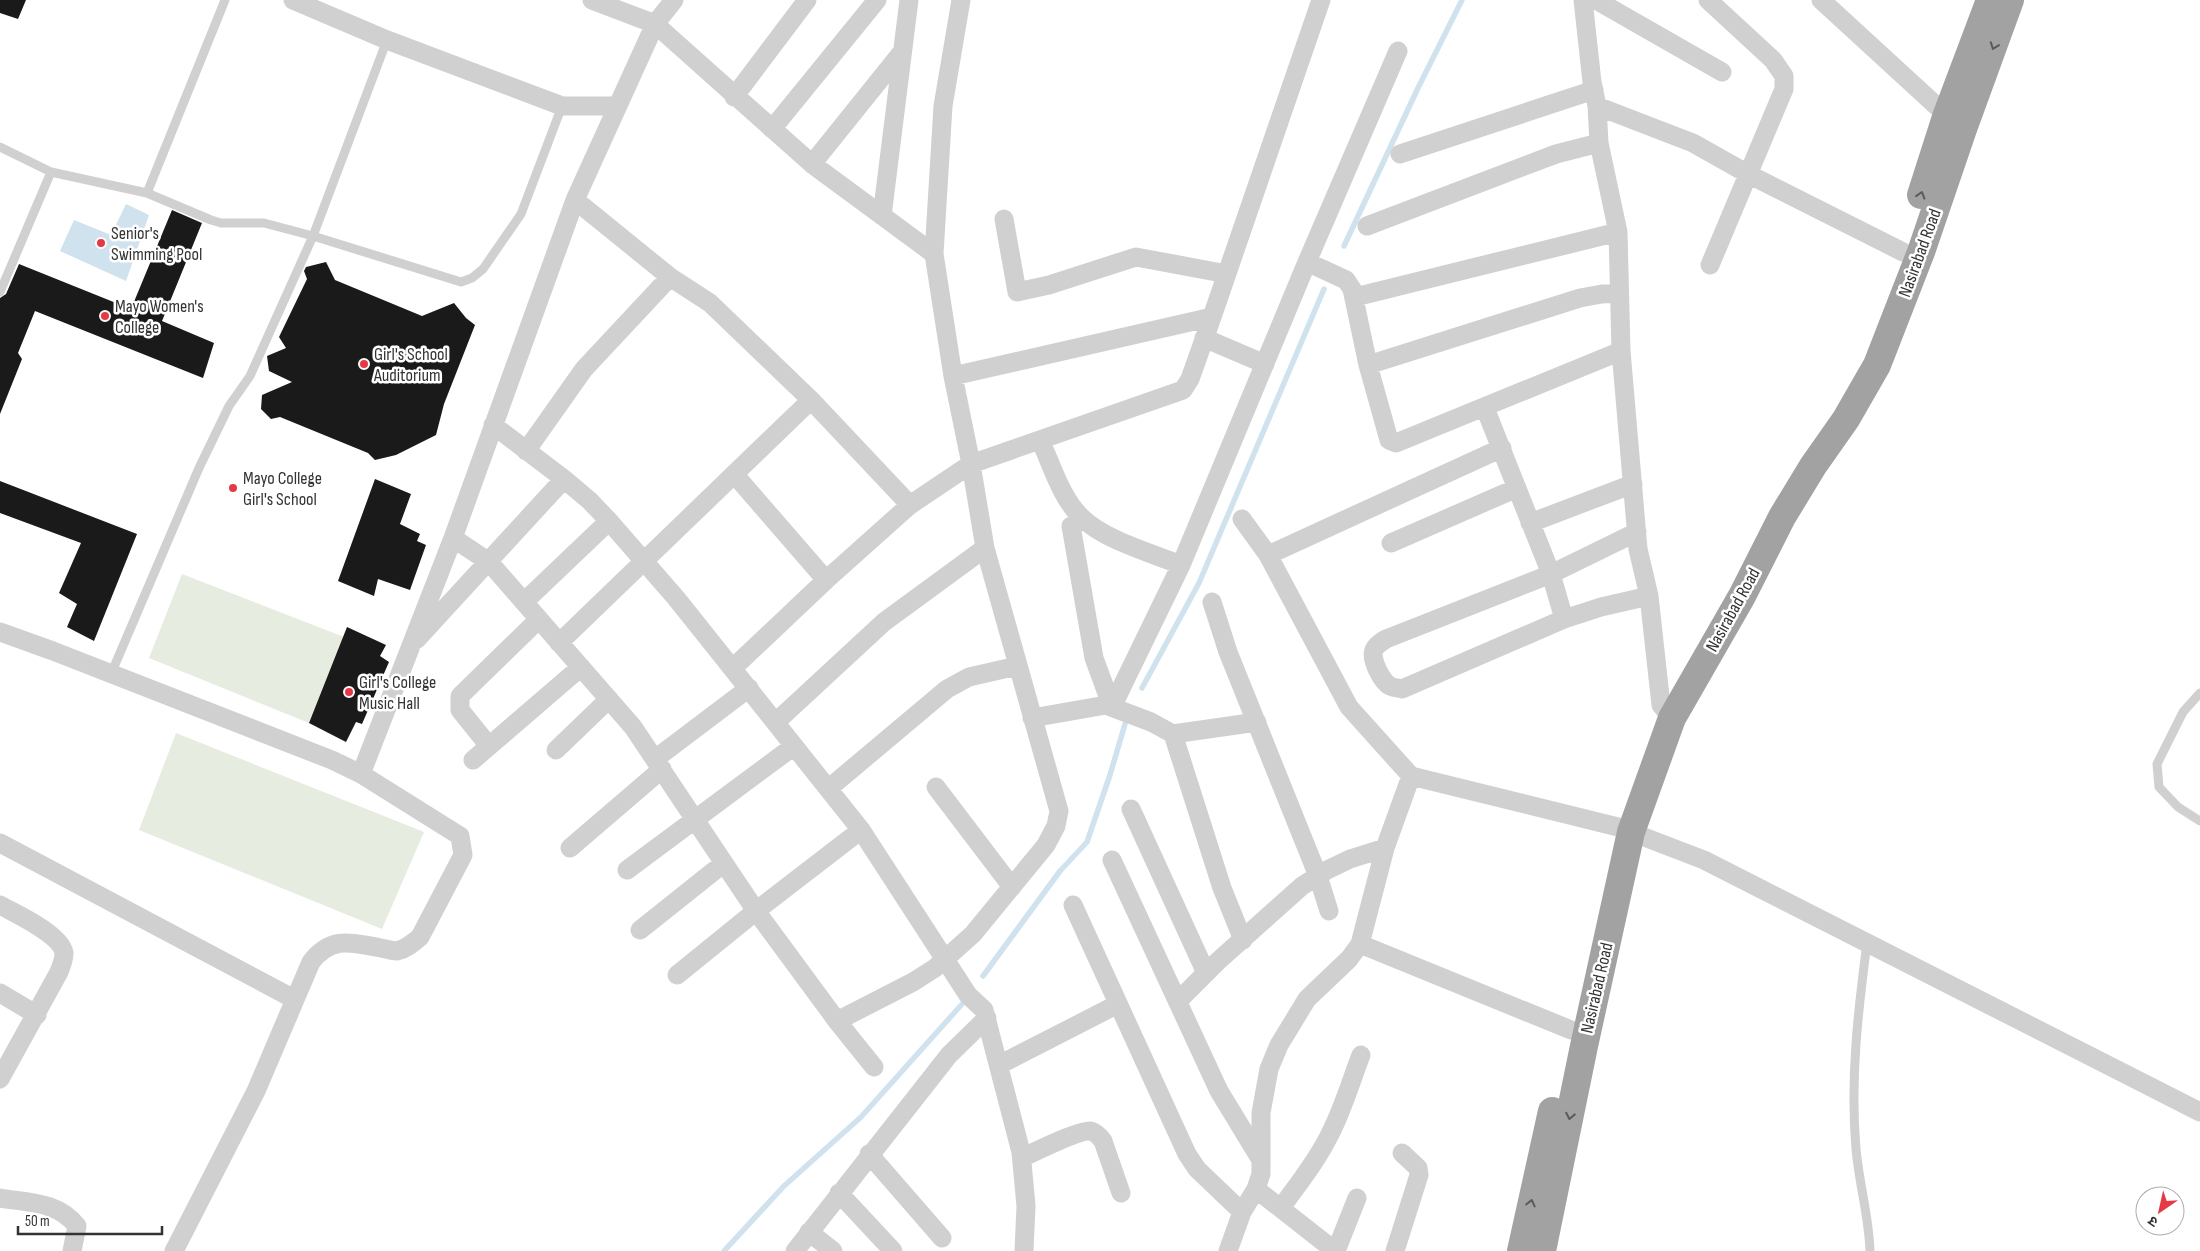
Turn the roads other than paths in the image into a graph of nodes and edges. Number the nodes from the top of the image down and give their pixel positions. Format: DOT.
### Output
graph roads {
  1 [pos="225,0"];
  2 [pos="293,0"];
  3 [pos="592,0"];
  4 [pos="674,0"];
  5 [pos="807,0"];
  6 [pos="877,0"];
  7 [pos="909,0"];
  8 [pos="962,0"];
  9 [pos="1321,0"];
  10 [pos="1583,0"];
  11 [pos="1596,0"];
  12 [pos="1708,0"];
  13 [pos="1821,0"];
  14 [pos="1990,0"];
  15 [pos="2010,0"];
  16 [pos="655,24"];
  17 [pos="386,40"];
  18 [pos="1398,51"];
  19 [pos="902,52"];
  20 [pos="1722,72"];
  21 [pos="734,97"];
  22 [pos="1595,99"];
  23 [pos="562,106"];
  24 [pos="617,106"];
  25 [pos="1954,123"];
  26 [pos="772,129"];
  27 [pos="1599,143"];
  28 [pos="0,147"];
  29 [pos="1400,154"];
  30 [pos="812,164"];
  31 [pos="51,172"];
  32 [pos="1748,174"];
  33 [pos="147,193"];
  34 [pos="574,200"];
  35 [pos="882,216"];
  36 [pos="1004,219"];
  37 [pos="1367,226"];
  38 [pos="1618,232"];
  39 [pos="313,236"];
  40 [pos="1903,252"];
  41 [pos="934,254"];
  42 [pos="1312,265"];
  43 [pos="1710,265"];
  44 [pos="1227,274"];
  45 [pos="670,277"];
  46 [pos="1351,289"];
  47 [pos="0,292"];
  48 [pos="1619,293"];
  49 [pos="1212,317"];
  50 [pos="1204,338"];
  51 [pos="1621,351"];
  52 [pos="1869,362"];
  53 [pos="1265,364"];
  54 [pos="1368,364"];
  55 [pos="953,376"];
  56 [pos="811,400"];
  57 [pos="1485,408"];
  58 [pos="493,426"];
  59 [pos="1040,440"];
  60 [pos="1502,448"];
  61 [pos="526,451"];
  62 [pos="971,464"];
  63 [pos="735,475"];
  64 [pos="564,479"];
  65 [pos="1633,484"];
  66 [pos="1517,488"];
  67 [pos="910,505"];
  68 [pos="1242,520"];
  69 [pos="609,521"];
  70 [pos="1530,523"];
  71 [pos="1071,526"];
  72 [pos="1637,532"];
  73 [pos="453,538"];
  74 [pos="1391,543"];
  75 [pos="985,548"];
  76 [pos="1268,554"];
  77 [pos="489,562"];
  78 [pos="645,562"];
  79 [pos="1181,565"];
  80 [pos="1551,574"];
  81 [pos="826,580"];
  82 [pos="1649,596"];
  83 [pos="524,602"];
  84 [pos="1212,602"];
  85 [pos="1564,619"];
  86 [pos="539,620"];
  87 [pos="0,632"];
  88 [pos="560,643"];
  89 [pos="410,647"];
  90 [pos="1017,666"];
  91 [pos="581,667"];
  92 [pos="733,668"];
  93 [pos="111,674"];
  94 [pos="749,688"];
  95 [pos="2200,693"];
  96 [pos="609,700"];
  97 [pos="1117,709"];
  98 [pos="1667,712"];
  99 [pos="1032,718"];
  100 [pos="776,721"];
  101 [pos="1257,722"];
  102 [pos="1173,734"];
  103 [pos="489,746"];
  104 [pos="794,746"];
  105 [pos="556,750"];
  106 [pos="473,760"];
  107 [pos="658,764"];
  108 [pos="361,774"];
  109 [pos="1411,776"];
  110 [pos="936,787"];
  111 [pos="828,789"];
  112 [pos="1132,810"];
  113 [pos="695,818"];
  114 [pos="2200,821"];
  115 [pos="861,830"];
  116 [pos="1625,830"];
  117 [pos="0,843"];
  118 [pos="570,848"];
  119 [pos="1385,848"];
  120 [pos="1112,860"];
  121 [pos="724,863"];
  122 [pos="627,870"];
  123 [pos="1318,876"];
  124 [pos="1012,887"];
  125 [pos="0,905"];
  126 [pos="1074,905"];
  127 [pos="756,911"];
  128 [pos="1329,911"];
  129 [pos="640,930"];
  130 [pos="1243,940"];
  131 [pos="1867,942"];
  132 [pos="1360,944"];
  133 [pos="946,958"];
  134 [pos="1206,973"];
  135 [pos="677,975"];
  136 [pos="0,993"];
  137 [pos="294,999"];
  138 [pos="1178,1001"];
  139 [pos="1118,1004"];
  140 [pos="985,1014"];
  141 [pos="37,1015"];
  142 [pos="837,1022"];
  143 [pos="1571,1030"];
  144 [pos="1361,1055"];
  145 [pos="999,1065"];
  146 [pos="874,1067"];
  147 [pos="1,1074"];
  148 [pos="2200,1112"];
  149 [pos="1402,1153"];
  150 [pos="869,1154"];
  151 [pos="1022,1158"];
  152 [pos="1261,1161"];
  153 [pos="1256,1189"];
  154 [pos="839,1193"];
  155 [pos="1121,1193"];
  156 [pos="0,1198"];
  157 [pos="1357,1198"];
  158 [pos="1281,1208"];
  159 [pos="1242,1212"];
  160 [pos="809,1232"];
  161 [pos="942,1238"];
  162 [pos="72,1251"];
  163 [pos="174,1251"];
  164 [pos="795,1251"];
  165 [pos="833,1251"];
  166 [pos="893,1251"];
  167 [pos="1024,1251"];
  168 [pos="1228,1251"];
  169 [pos="1336,1251"];
  170 [pos="1395,1251"];
  171 [pos="1520,1251"];
  172 [pos="1542,1251"];
  173 [pos="1870,1251"];
  1 -- 33 [label="lane"];
  2 -- 17 [label="street"];
  3 -- 16 [label="street"];
  4 -- 16 [label="street"];
  5 -- 21 [label="street"];
  6 -- 26 [label="street"];
  7 -- 19 [label="street"];
  8 -- 41 [label="street"];
  9 -- 44 [label="street"];
  10 -- 22 [label="street"];
  11 -- 20 [label="street"];
  12 -- 32 [label="street"];
  13 -- 25 [label="street"];
  14 -- 25 [label="highway, Nasirabad Road"];
  15 -- 25 [label="highway, Nasirabad Road, one-way"];
  16 -- 21 [label="street"];
  16 -- 24 [label="street"];
  17 -- 23 [label="street"];
  17 -- 39 [label="lane"];
  18 -- 42 [label="street"];
  19 -- 30 [label="street"];
  19 -- 35 [label="street"];
  21 -- 26 [label="street"];
  22 -- 27 [label="street"];
  22 -- 29 [label="street"];
  22 -- 32 [label="street"];
  23 -- 24 [label="street"];
  23 -- 39 [label="lane"];
  24 -- 34 [label="street"];
  40 -- 25 [label="highway, Nasirabad Road, one-way"];
  25 -- 52 [label="highway, Nasirabad Road"];
  26 -- 30 [label="street"];
  27 -- 37 [label="street"];
  27 -- 38 [label="street"];
  28 -- 31 [label="lane"];
  30 -- 35 [label="street"];
  31 -- 33 [label="lane"];
  31 -- 47 [label="lane"];
  32 -- 40 [label="street"];
  32 -- 43 [label="street"];
  33 -- 39 [label="lane"];
  34 -- 45 [label="street"];
  34 -- 58 [label="street"];
  35 -- 41 [label="street"];
  36 -- 44 [label="street"];
  38 -- 46 [label="street"];
  38 -- 48 [label="street"];
  39 -- 93 [label="lane"];
  40 -- 52 [label="highway, Nasirabad Road"];
  41 -- 55 [label="street"];
  42 -- 46 [label="street"];
  42 -- 53 [label="street"];
  44 -- 49 [label="street"];
  45 -- 56 [label="street"];
  45 -- 61 [label="street"];
  46 -- 54 [label="street"];
  48 -- 51 [label="street"];
  48 -- 54 [label="street"];
  49 -- 50 [label="street"];
  49 -- 55 [label="street"];
  50 -- 53 [label="street"];
  50 -- 59 [label="street"];
  51 -- 57 [label="street"];
  51 -- 65 [label="street"];
  52 -- 98 [label="highway, Nasirabad Road"];
  53 -- 79 [label="street"];
  54 -- 57 [label="street"];
  55 -- 62 [label="street"];
  56 -- 63 [label="street"];
  56 -- 67 [label="street"];
  57 -- 60 [label="street"];
  58 -- 61 [label="street"];
  58 -- 73 [label="street"];
  59 -- 62 [label="street"];
  59 -- 79 [label="street"];
  60 -- 66 [label="street"];
  60 -- 76 [label="street"];
  61 -- 64 [label="street"];
  62 -- 67 [label="street"];
  62 -- 75 [label="street"];
  63 -- 78 [label="street"];
  63 -- 81 [label="street"];
  64 -- 69 [label="street"];
  64 -- 77 [label="street"];
  65 -- 70 [label="street"];
  65 -- 72 [label="street"];
  66 -- 70 [label="street"];
  66 -- 74 [label="street"];
  67 -- 81 [label="street"];
  68 -- 76 [label="street"];
  69 -- 78 [label="street"];
  69 -- 83 [label="street"];
  70 -- 80 [label="street"];
  71 -- 97 [label="street"];
  72 -- 80 [label="street"];
  72 -- 82 [label="street"];
  73 -- 77 [label="street"];
  73 -- 89 [label="street"];
  75 -- 90 [label="street"];
  75 -- 100 [label="street"];
  76 -- 109 [label="street"];
  77 -- 83 [label="street"];
  77 -- 89 [label="street"];
  78 -- 88 [label="street"];
  78 -- 92 [label="street"];
  79 -- 97 [label="street"];
  80 -- 85 [label="street"];
  80 -- 85 [label="street"];
  81 -- 92 [label="street"];
  82 -- 85 [label="street"];
  82 -- 98 [label="street"];
  83 -- 86 [label="street"];
  84 -- 101 [label="street"];
  86 -- 88 [label="street"];
  86 -- 103 [label="street"];
  87 -- 93 [label="street"];
  88 -- 91 [label="street"];
  89 -- 108 [label="street"];
  90 -- 99 [label="street"];
  90 -- 111 [label="street"];
  91 -- 96 [label="street"];
  91 -- 103 [label="street"];
  92 -- 94 [label="street"];
  93 -- 108 [label="street"];
  94 -- 100 [label="street"];
  94 -- 107 [label="street"];
  95 -- 114 [label="lane"];
  96 -- 105 [label="street"];
  96 -- 107 [label="street"];
  97 -- 99 [label="street"];
  97 -- 102 [label="street"];
  98 -- 116 [label="highway, Nasirabad Road"];
  99 -- 124 [label="street"];
  100 -- 104 [label="street"];
  101 -- 102 [label="street"];
  101 -- 123 [label="street"];
  102 -- 130 [label="street"];
  103 -- 106 [label="street"];
  104 -- 111 [label="street"];
  104 -- 113 [label="street"];
  107 -- 113 [label="street"];
  107 -- 118 [label="street"];
  108 -- 137 [label="street"];
  109 -- 116 [label="street"];
  109 -- 119 [label="street"];
  110 -- 124 [label="street"];
  111 -- 115 [label="street"];
  112 -- 134 [label="street"];
  113 -- 121 [label="street"];
  113 -- 122 [label="street"];
  115 -- 127 [label="street"];
  115 -- 133 [label="street"];
  116 -- 131 [label="street"];
  116 -- 143 [label="highway, Nasirabad Road"];
  116 -- 172 [label="highway, Nasirabad Road, one-way"];
  117 -- 137 [label="street"];
  119 -- 123 [label="street"];
  119 -- 132 [label="street"];
  120 -- 138 [label="street"];
  121 -- 127 [label="street"];
  121 -- 129 [label="street"];
  123 -- 128 [label="street"];
  123 -- 130 [label="street"];
  124 -- 133 [label="street"];
  125 -- 141 [label="street"];
  126 -- 139 [label="street"];
  127 -- 135 [label="street"];
  127 -- 142 [label="street"];
  130 -- 134 [label="street"];
  131 -- 148 [label="street"];
  131 -- 173 [label="lane"];
  132 -- 143 [label="street"];
  132 -- 152 [label="street"];
  133 -- 140 [label="street"];
  133 -- 142 [label="street"];
  134 -- 138 [label="street"];
  136 -- 141 [label="street"];
  137 -- 163 [label="street"];
  138 -- 152 [label="street"];
  139 -- 145 [label="street"];
  139 -- 159 [label="street"];
  140 -- 145 [label="street"];
  140 -- 150 [label="street"];
  141 -- 147 [label="street"];
  142 -- 146 [label="street"];
  171 -- 143 [label="highway, Nasirabad Road, one-way"];
  144 -- 158 [label="street"];
  145 -- 151 [label="street"];
  149 -- 170 [label="street"];
  150 -- 154 [label="street"];
  150 -- 161 [label="street"];
  151 -- 155 [label="street"];
  151 -- 167 [label="street"];
  152 -- 153 [label="street"];
  153 -- 158 [label="street"];
  153 -- 159 [label="street"];
  154 -- 160 [label="street"];
  154 -- 166 [label="street"];
  156 -- 162 [label="street"];
  157 -- 169 [label="street"];
  158 -- 169 [label="street"];
  159 -- 168 [label="street"];
  160 -- 164 [label="street"];
  160 -- 165 [label="street"];
}
